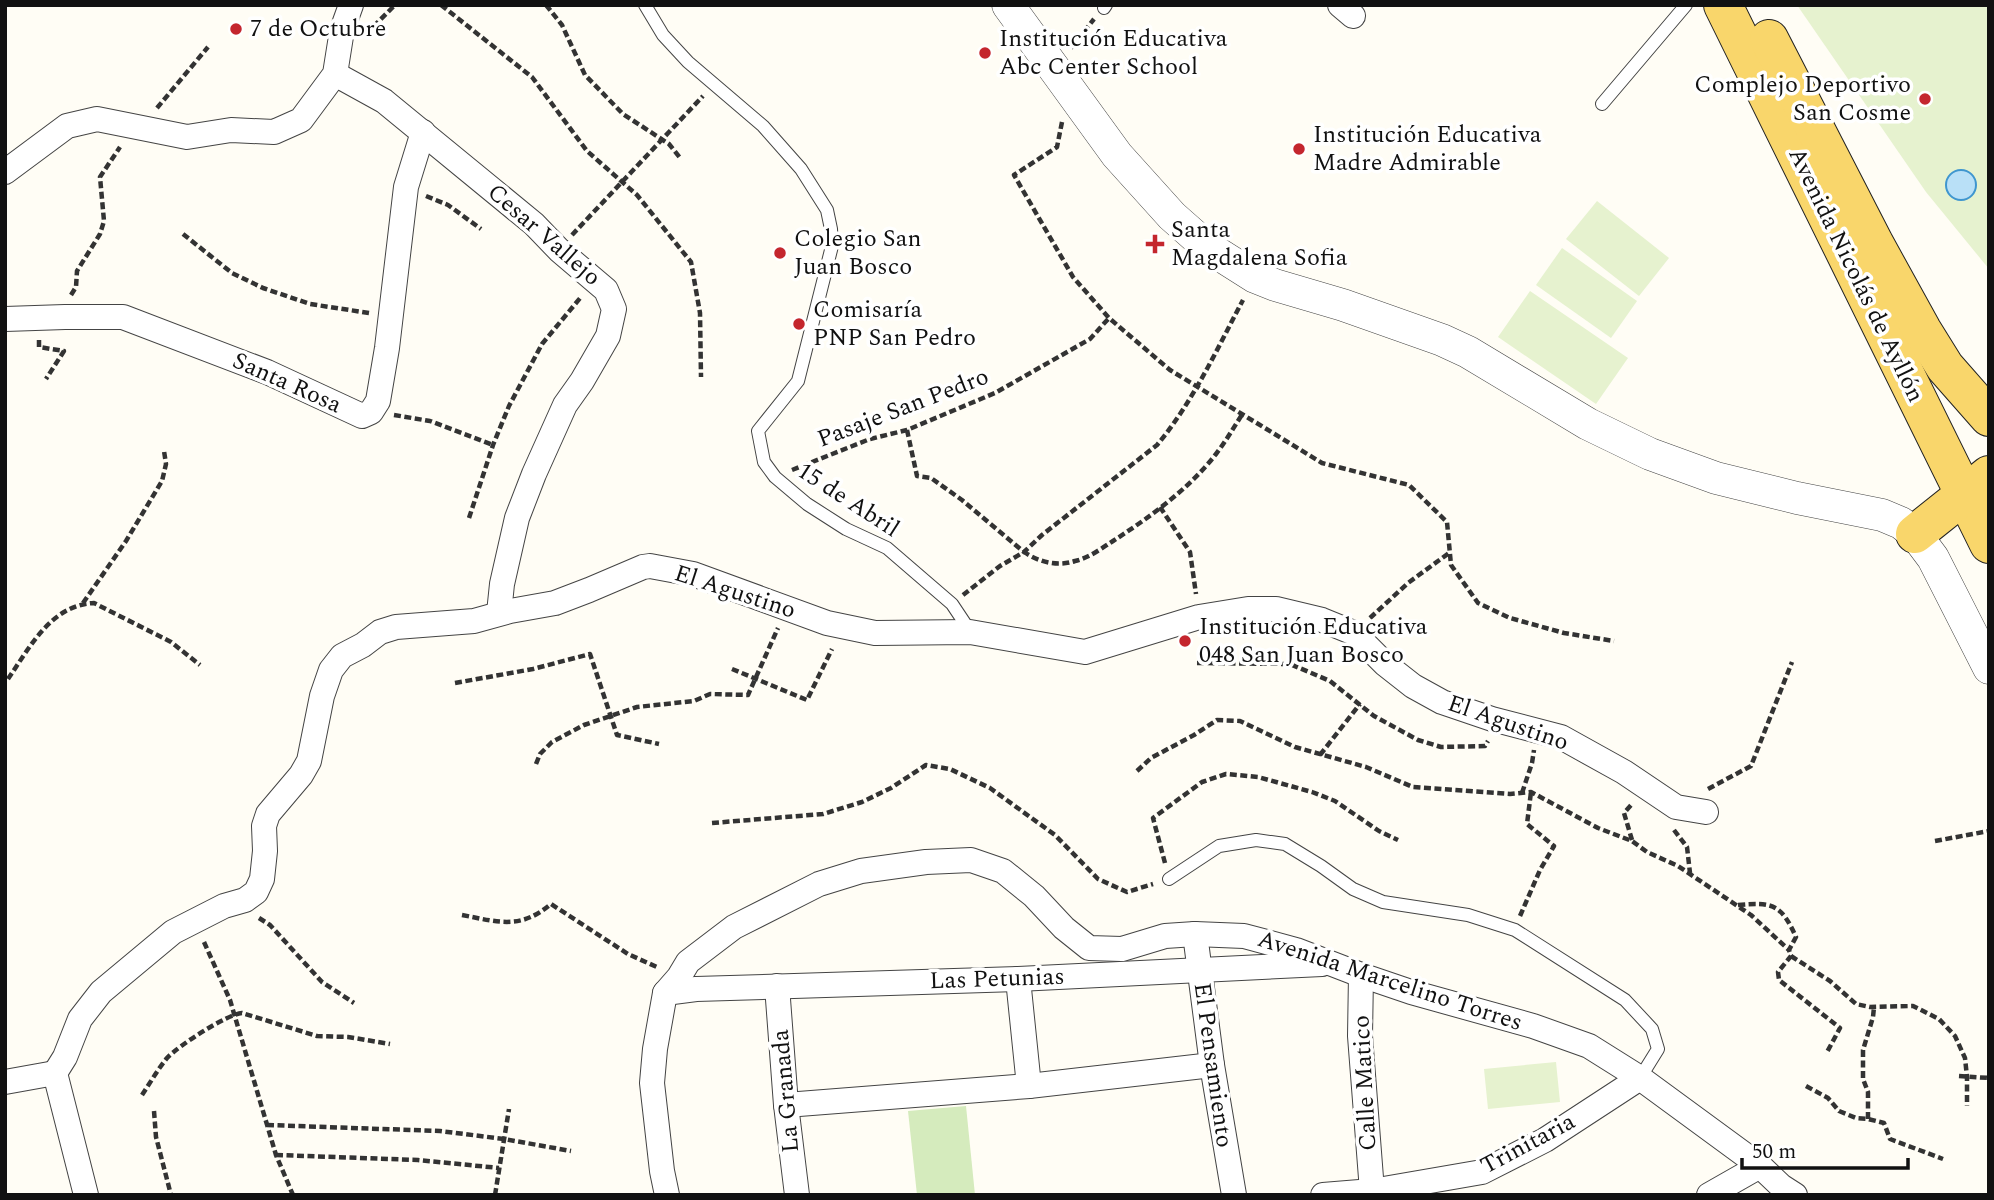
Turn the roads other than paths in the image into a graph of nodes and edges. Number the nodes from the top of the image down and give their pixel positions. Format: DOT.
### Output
graph roads {
  1 [pos="351,5"];
  2 [pos="645,5"];
  3 [pos="1008,5"];
  4 [pos="1686,5"];
  5 [pos="1723,5"];
  6 [pos="1751,5"];
  7 [pos="337,65"];
  8 [pos="1602,104"];
  9 [pos="423,132"];
  10 [pos="5,172"];
  11 [pos="5,320"];
  12 [pos="1989,417"];
  13 [pos="1977,484"];
  14 [pos="1915,534"];
  15 [pos="1989,544"];
  16 [pos="499,614"];
  17 [pos="970,632"];
  18 [pos="1989,668"];
  19 [pos="1706,812"];
  20 [pos="1169,880"];
  21 [pos="1195,934"];
  22 [pos="1329,964"];
  23 [pos="1199,970"];
  24 [pos="1361,975"];
  25 [pos="1018,979"];
  26 [pos="672,985"];
  27 [pos="777,986"];
  28 [pos="1212,1065"];
  29 [pos="55,1073"];
  30 [pos="1640,1078"];
  31 [pos="5,1082"];
  32 [pos="1029,1086"];
  33 [pos="786,1105"];
  34 [pos="1760,1166"];
  35 [pos="1483,1183"];
  36 [pos="1372,1191"];
  37 [pos="86,1195"];
  38 [pos="667,1195"];
  39 [pos="797,1195"];
  40 [pos="1234,1195"];
  41 [pos="1323,1195"];
  42 [pos="1709,1195"];
  43 [pos="1795,1195"];
  1 -- 7 [label="street"];
  2 -- 17 [label="lane, 15 de Abril"];
  3 -- 14 [label="street"];
  4 -- 8 [label="lane"];
  5 -- 13 [label="main road, Avenida Nicolás de Ayllón"];
  6 -- 12 [label="main road, Avenida Nicolás de Ayllón"];
  7 -- 9 [label="street, Cesar Vallejo"];
  7 -- 10 [label="street"];
  9 -- 11 [label="street, Santa Rosa"];
  9 -- 16 [label="street, Cesar Vallejo"];
  13 -- 14 [label="main road"];
  13 -- 15 [label="main road, Avenida Nicolás de Ayllón"];
  14 -- 18 [label="street"];
  16 -- 17 [label="street, El Agustino"];
  16 -- 29 [label="street, El Agustino"];
  17 -- 19 [label="street, El Agustino"];
  20 -- 30 [label="lane"];
  21 -- 22 [label="street, Avenida Marcelino Torres"];
  21 -- 23 [label="street, El Pensamiento"];
  21 -- 26 [label="street, Avenida Marcelino Torres"];
  22 -- 23 [label="street, Las Petunias"];
  22 -- 24 [label="street, Avenida Marcelino Torres"];
  23 -- 25 [label="street, Las Petunias"];
  23 -- 28 [label="street, El Pensamiento"];
  24 -- 30 [label="street, Avenida Marcelino Torres"];
  24 -- 36 [label="street, Calle Matico"];
  25 -- 27 [label="street, Las Petunias"];
  25 -- 32 [label="street"];
  26 -- 27 [label="street, Las Petunias"];
  26 -- 38 [label="street"];
  27 -- 33 [label="street, La Granada"];
  28 -- 32 [label="street"];
  28 -- 40 [label="street, El Pensamiento"];
  29 -- 31 [label="street"];
  29 -- 37 [label="street"];
  30 -- 34 [label="street, Avenida Marcelino Torres"];
  30 -- 35 [label="street, Trinitaria"];
  32 -- 33 [label="street"];
  33 -- 39 [label="street, La Granada"];
  34 -- 42 [label="street"];
  34 -- 43 [label="street, Avenida Marcelino Torres"];
  35 -- 36 [label="street, Trinitaria"];
  36 -- 41 [label="street, Trinitaria"];
}
